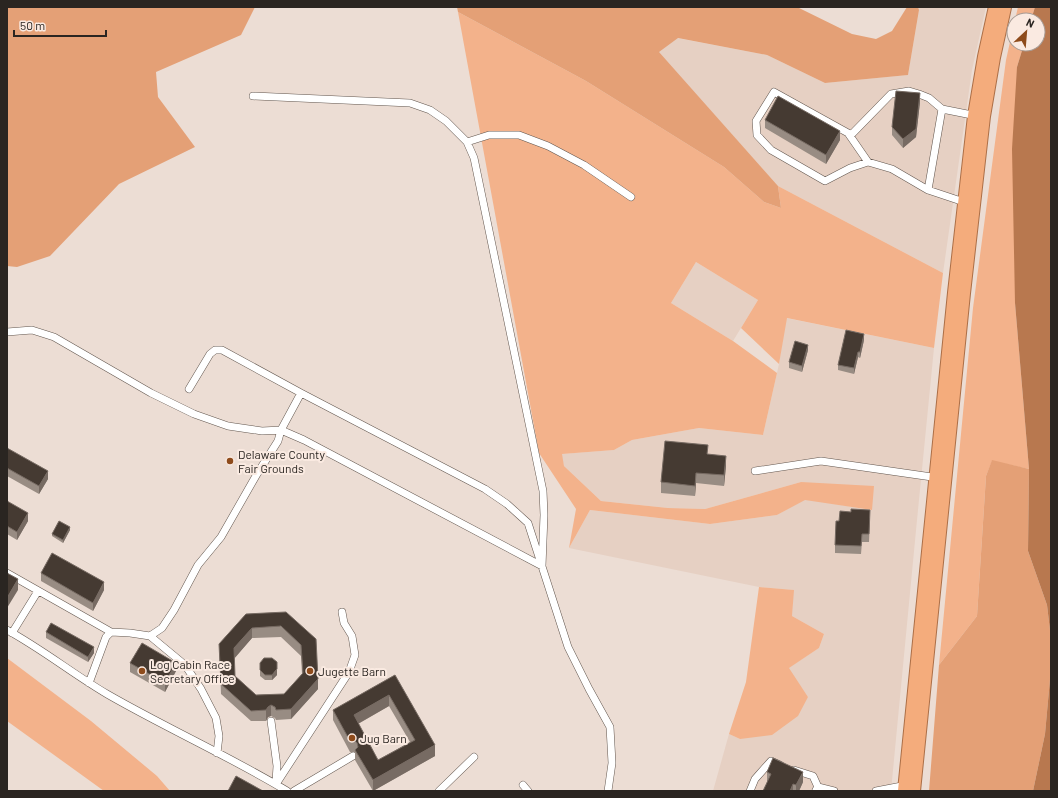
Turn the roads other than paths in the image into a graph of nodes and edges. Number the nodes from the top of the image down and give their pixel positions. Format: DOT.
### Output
graph roads {
  1 [pos="1000,7"];
  2 [pos="253,96"];
  3 [pos="942,109"];
  4 [pos="979,116"];
  5 [pos="850,136"];
  6 [pos="467,142"];
  7 [pos="868,162"];
  8 [pos="928,190"];
  9 [pos="631,197"];
  10 [pos="969,204"];
  11 [pos="7,332"];
  12 [pos="189,389"];
  13 [pos="301,393"];
  14 [pos="281,430"];
  15 [pos="755,471"];
  16 [pos="939,478"];
  17 [pos="542,566"];
  18 [pos="7,573"];
  19 [pos="38,591"];
  20 [pos="342,612"];
  21 [pos="10,632"];
  22 [pos="111,632"];
  23 [pos="150,636"];
  24 [pos="90,683"];
  25 [pos="271,720"];
  26 [pos="217,753"];
  27 [pos="353,756"];
  28 [pos="474,758"];
  29 [pos="276,784"];
  30 [pos="523,785"];
  31 [pos="909,788"];
  32 [pos="817,789"];
  33 [pos="287,791"];
  34 [pos="294,791"];
  35 [pos="439,791"];
  36 [pos="528,791"];
  37 [pos="608,791"];
  38 [pos="750,791"];
  39 [pos="834,791"];
  40 [pos="876,791"];
  1 -- 4 [label="highway"];
  2 -- 6 [label="lane"];
  3 -- 4 [label="lane"];
  3 -- 5 [label="lane"];
  3 -- 8 [label="lane"];
  4 -- 10 [label="highway"];
  5 -- 7 [label="lane"];
  5 -- 7 [label="lane"];
  6 -- 9 [label="lane"];
  6 -- 17 [label="lane"];
  7 -- 8 [label="lane"];
  8 -- 10 [label="lane"];
  10 -- 16 [label="highway"];
  11 -- 14 [label="lane"];
  12 -- 13 [label="lane"];
  13 -- 14 [label="lane"];
  13 -- 17 [label="lane"];
  14 -- 17 [label="lane"];
  14 -- 23 [label="lane"];
  15 -- 16 [label="lane"];
  16 -- 31 [label="highway"];
  17 -- 37 [label="lane"];
  18 -- 19 [label="lane"];
  19 -- 21 [label="lane"];
  19 -- 22 [label="lane"];
  20 -- 29 [label="lane"];
  21 -- 24 [label="lane"];
  22 -- 23 [label="lane"];
  22 -- 24 [label="lane"];
  23 -- 26 [label="lane"];
  24 -- 26 [label="lane"];
  25 -- 29 [label="lane"];
  26 -- 29 [label="lane"];
  27 -- 34 [label="lane"];
  28 -- 35 [label="lane"];
  29 -- 33 [label="lane"];
  30 -- 36 [label="lane"];
  31 -- 40 [label="lane"];
  32 -- 38 [label="lane"];
  32 -- 39 [label="lane"];
}
